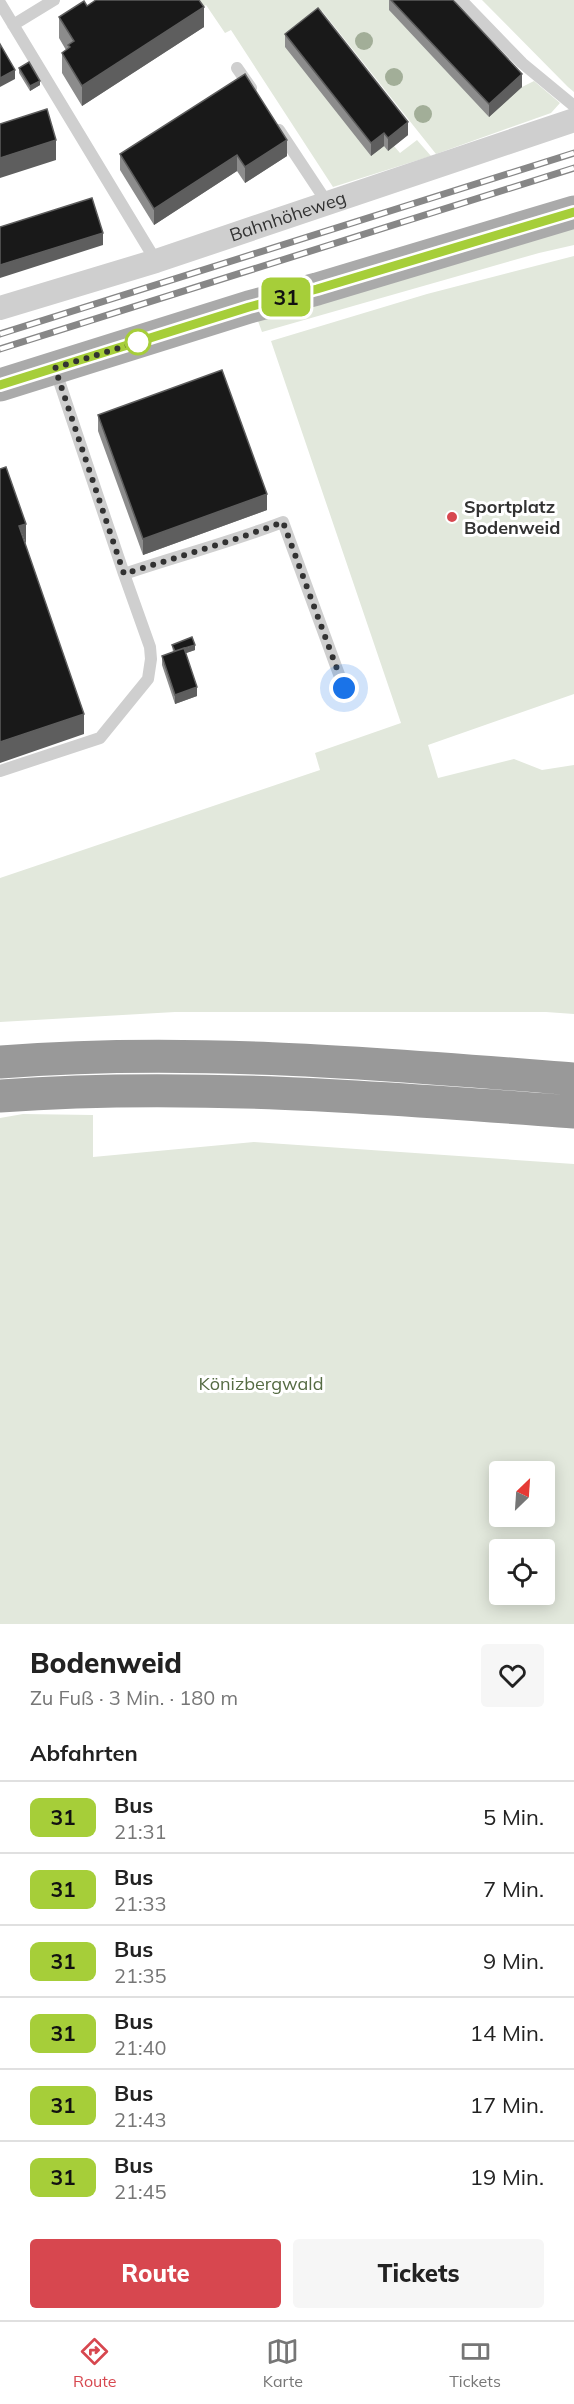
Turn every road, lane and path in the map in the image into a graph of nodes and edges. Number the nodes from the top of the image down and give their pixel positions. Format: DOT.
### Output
graph roads {
  1 [pos="54,0"];
  2 [pos="461,0"];
  3 [pos="0,3"];
  4 [pos="13,25"];
  5 [pos="237,68"];
  6 [pos="260,101"];
  7 [pos="574,106"];
  8 [pos="272,120"];
  9 [pos="574,120"];
  10 [pos="328,204"];
  11 [pos="574,212"];
  12 [pos="156,261"];
  13 [pos="0,308"];
  14 [pos="55,368"];
  15 [pos="0,386"];
  16 [pos="124,574"];
  17 [pos="344,688"];
  18 [pos="0,771"];
  19 [pos="0,1062"];
  20 [pos="574,1078"];
  21 [pos="0,1096"];
  22 [pos="574,1112"];
  1 -- 4 [label="lane"];
  2 -- 7 [label="lane"];
  3 -- 4 [label="lane"];
  4 -- 12 [label="lane"];
  5 -- 6 [label="lane"];
  8 -- 10 [label="lane"];
  9 -- 10 [label="street, Bahnhöheweg"];
  10 -- 12 [label="street, Bahnhöheweg"];
  11 -- 14 [label="main road"];
  12 -- 13 [label="street, Bahnhöheweg"];
  14 -- 15 [label="main road"];
  14 -- 16 [label="lane"];
  16 -- 17 [label="lane"];
  16 -- 18 [label="lane"];
  19 -- 20 [label="highway"];
  21 -- 22 [label="highway"];
}
